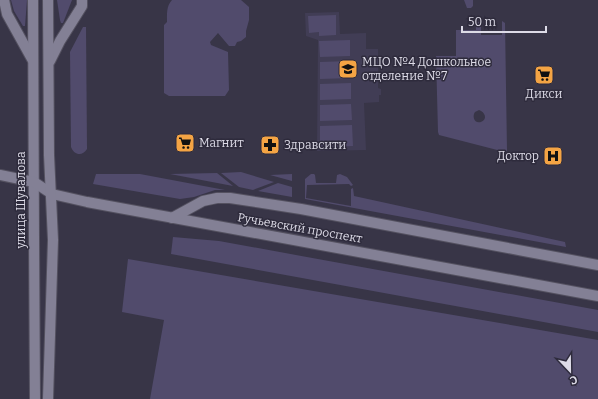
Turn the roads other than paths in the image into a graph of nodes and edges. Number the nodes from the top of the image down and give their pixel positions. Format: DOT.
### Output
graph roads {
  1 [pos="4,0"];
  2 [pos="33,0"];
  3 [pos="48,0"];
  4 [pos="82,0"];
  5 [pos="33,61"];
  6 [pos="49,64"];
  7 [pos="0,175"];
  8 [pos="34,182"];
  9 [pos="52,194"];
  10 [pos="172,218"];
  11 [pos="598,265"];
  12 [pos="598,296"];
  13 [pos="35,399"];
  14 [pos="48,399"];
  1 -- 5 [label="street"];
  2 -- 5 [label="street, улица Шувалова"];
  3 -- 6 [label="street"];
  4 -- 6 [label="street"];
  5 -- 8 [label="street, улица Шувалова"];
  6 -- 9 [label="street"];
  7 -- 8 [label="street, Ручьевский проспект"];
  8 -- 9 [label="street, Ручьевский проспект"];
  8 -- 13 [label="street, улица Шувалова"];
  9 -- 10 [label="street, Ручьевский проспект"];
  9 -- 14 [label="street"];
  10 -- 11 [label="street"];
  10 -- 12 [label="street, Ручьевский проспект"];
}
